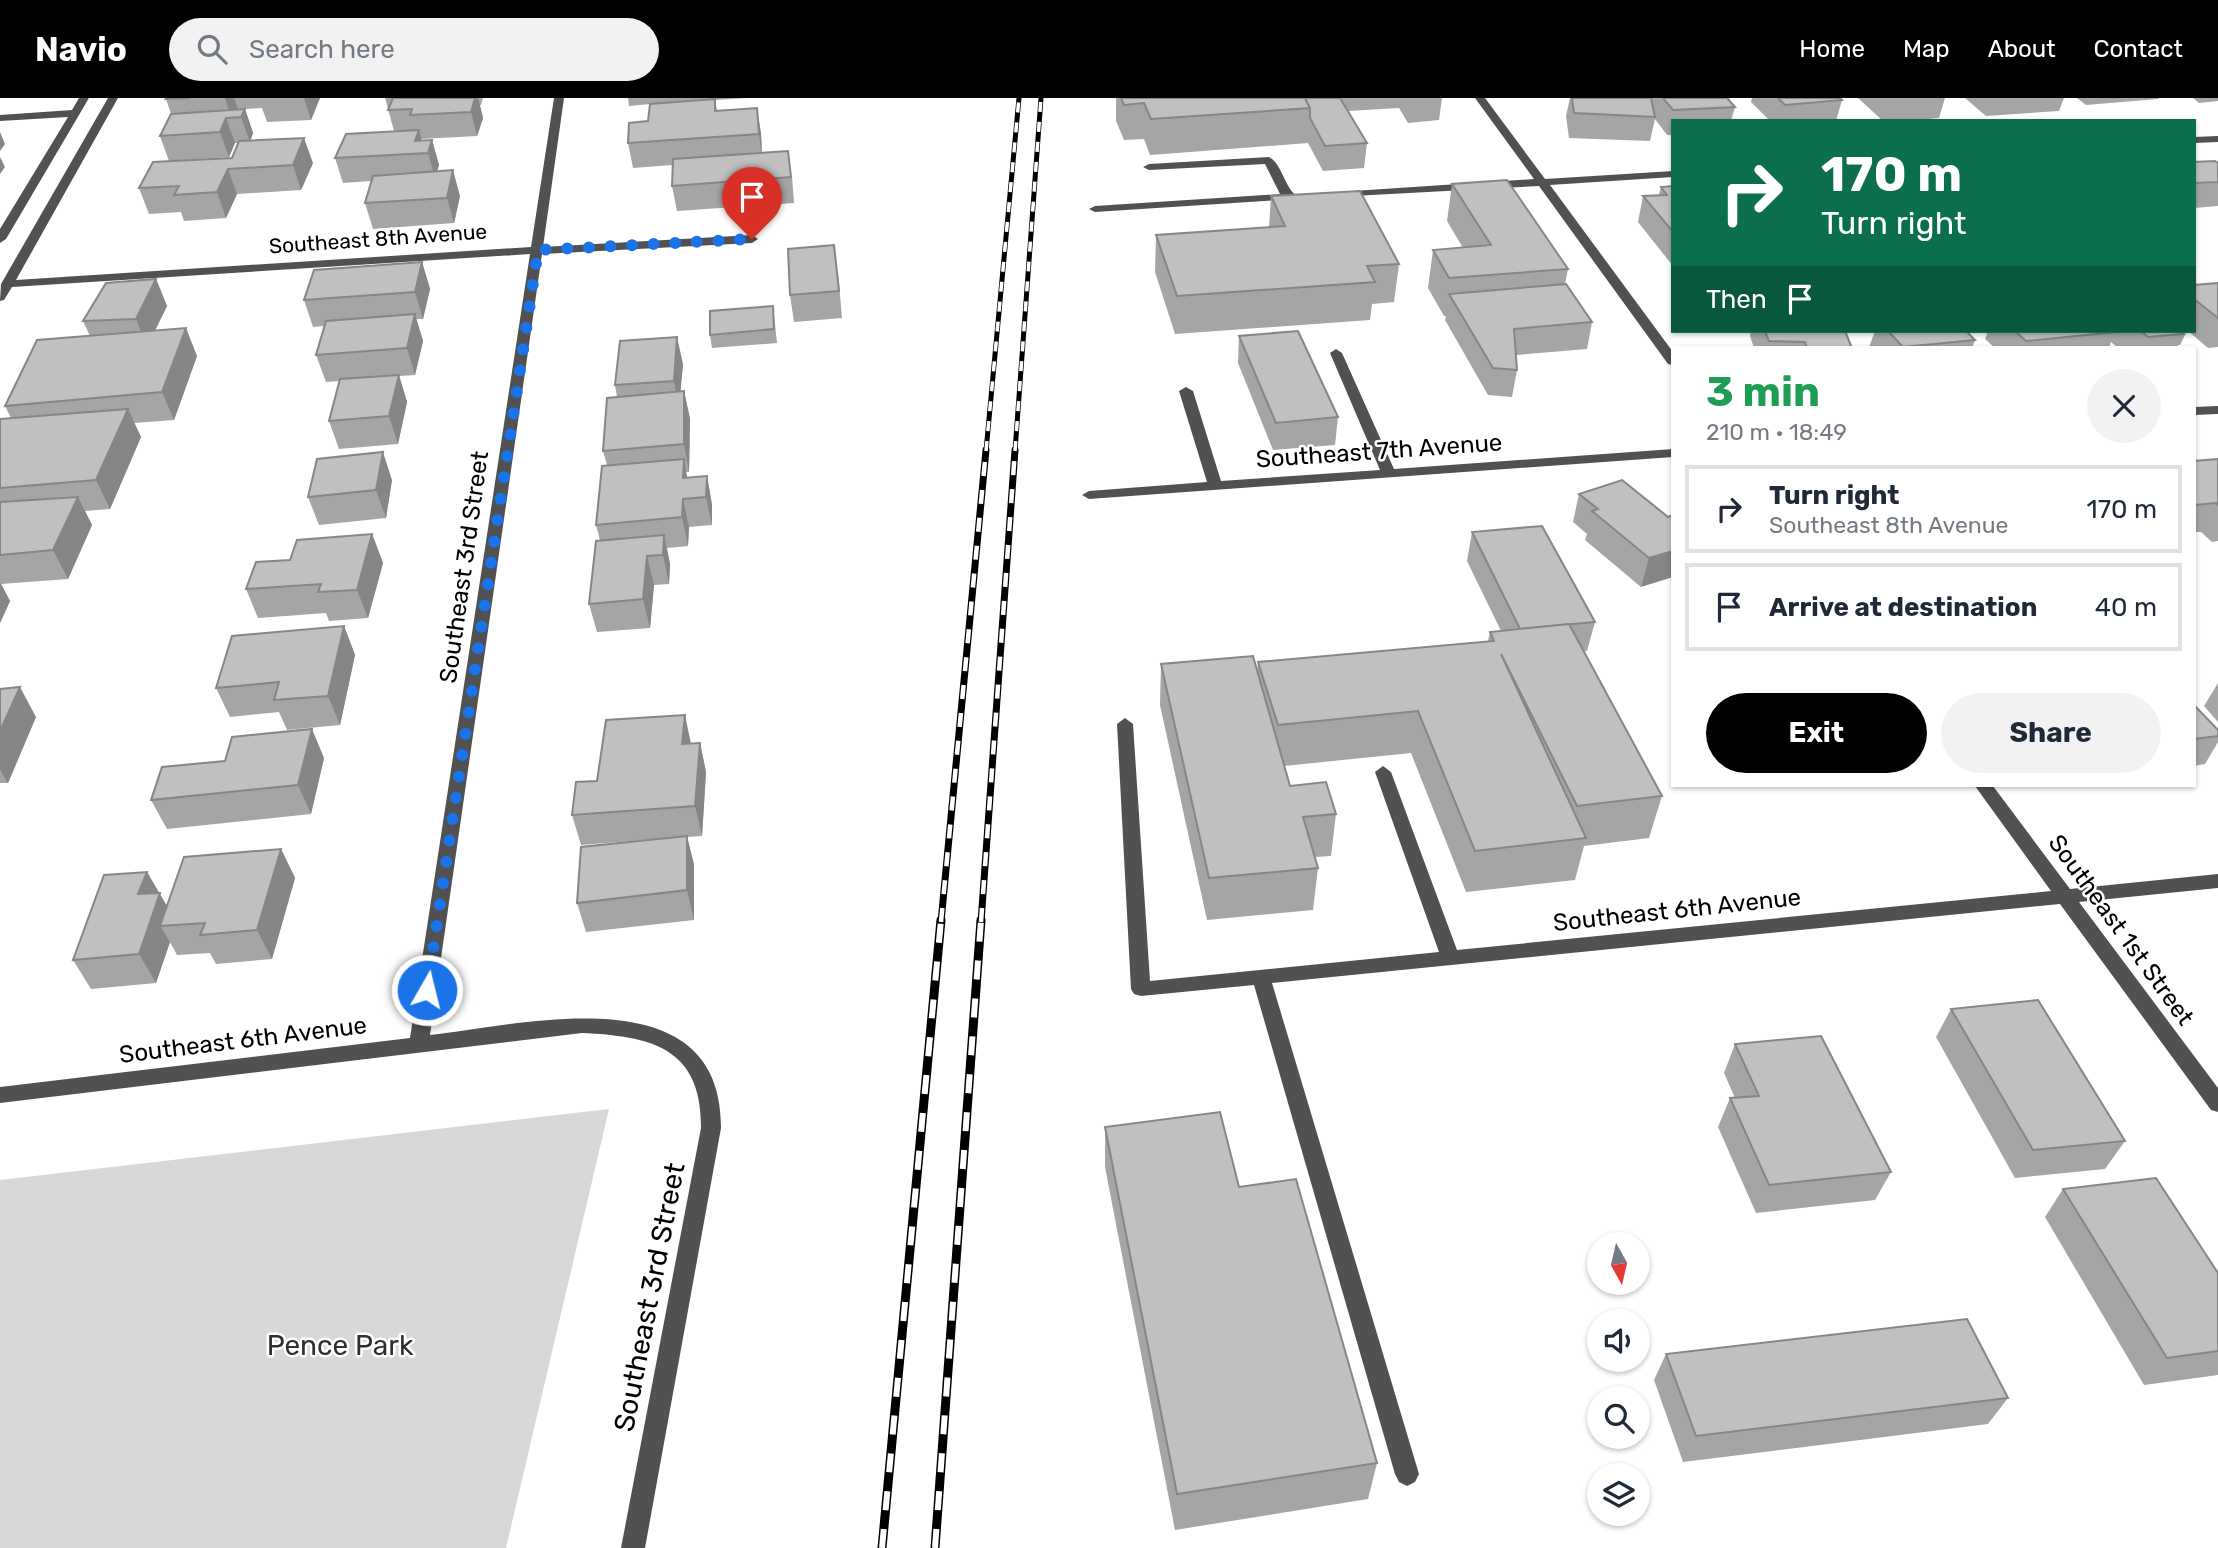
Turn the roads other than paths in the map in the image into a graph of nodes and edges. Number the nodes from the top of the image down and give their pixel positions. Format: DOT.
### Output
graph roads {
  1 [pos="84,98"];
  2 [pos="113,98"];
  3 [pos="559,98"];
  4 [pos="1480,98"];
  5 [pos="75,113"];
  6 [pos="0,118"];
  7 [pos="2218,139"];
  8 [pos="2196,140"];
  9 [pos="1149,167"];
  10 [pos="1671,174"];
  11 [pos="1542,183"];
  12 [pos="1328,195"];
  13 [pos="1301,197"];
  14 [pos="1288,198"];
  15 [pos="1095,209"];
  16 [pos="0,239"];
  17 [pos="752,239"];
  18 [pos="538,250"];
  19 [pos="16,266"];
  20 [pos="0,268"];
  21 [pos="7,284"];
  22 [pos="0,297"];
  23 [pos="1336,354"];
  24 [pos="1671,358"];
  25 [pos="1186,391"];
  26 [pos="2218,410"];
  27 [pos="2196,411"];
  28 [pos="1671,453"];
  29 [pos="1389,474"];
  30 [pos="1215,486"];
  31 [pos="1089,495"];
  32 [pos="1125,724"];
  33 [pos="1384,772"];
  34 [pos="1985,787"];
  35 [pos="2218,881"];
  36 [pos="2067,898"];
  37 [pos="1451,959"];
  38 [pos="1261,978"];
  39 [pos="419,1045"];
  40 [pos="692,1060"];
  41 [pos="0,1095"];
  42 [pos="2218,1104"];
  43 [pos="1407,1474"];
  44 [pos="633,1548"];
  1 -- 5 [label="street"];
  2 -- 19 [label="street"];
  3 -- 18 [label="street, Southeast 3rd Street"];
  4 -- 11 [label="street"];
  5 -- 6 [label="street"];
  5 -- 16 [label="street"];
  7 -- 8 [label="street"];
  9 -- 14 [label="street"];
  10 -- 11 [label="street"];
  11 -- 12 [label="street"];
  11 -- 24 [label="street"];
  13 -- 14 [label="street"];
  14 -- 15 [label="street"];
  17 -- 18 [label="street, Southeast 8th Avenue"];
  18 -- 21 [label="street, Southeast 8th Avenue"];
  18 -- 39 [label="street, Southeast 3rd Street"];
  19 -- 20 [label="street"];
  19 -- 21 [label="street"];
  21 -- 22 [label="street"];
  23 -- 29 [label="street"];
  25 -- 30 [label="street"];
  26 -- 27 [label="street"];
  28 -- 29 [label="street, Southeast 7th Avenue"];
  29 -- 30 [label="street, Southeast 7th Avenue"];
  30 -- 31 [label="street, Southeast 7th Avenue"];
  32 -- 38 [label="street, Southeast 6th Avenue"];
  33 -- 37 [label="street"];
  34 -- 36 [label="street, Southeast 1st Street"];
  35 -- 36 [label="street, Southeast 6th Avenue"];
  36 -- 37 [label="street, Southeast 6th Avenue"];
  36 -- 42 [label="street, Southeast 1st Street"];
  37 -- 38 [label="street, Southeast 6th Avenue"];
  38 -- 43 [label="street"];
  39 -- 40 [label="street, Southeast 6th Avenue"];
  39 -- 41 [label="street, Southeast 6th Avenue"];
  40 -- 44 [label="street, Southeast 3rd Street"];
}
